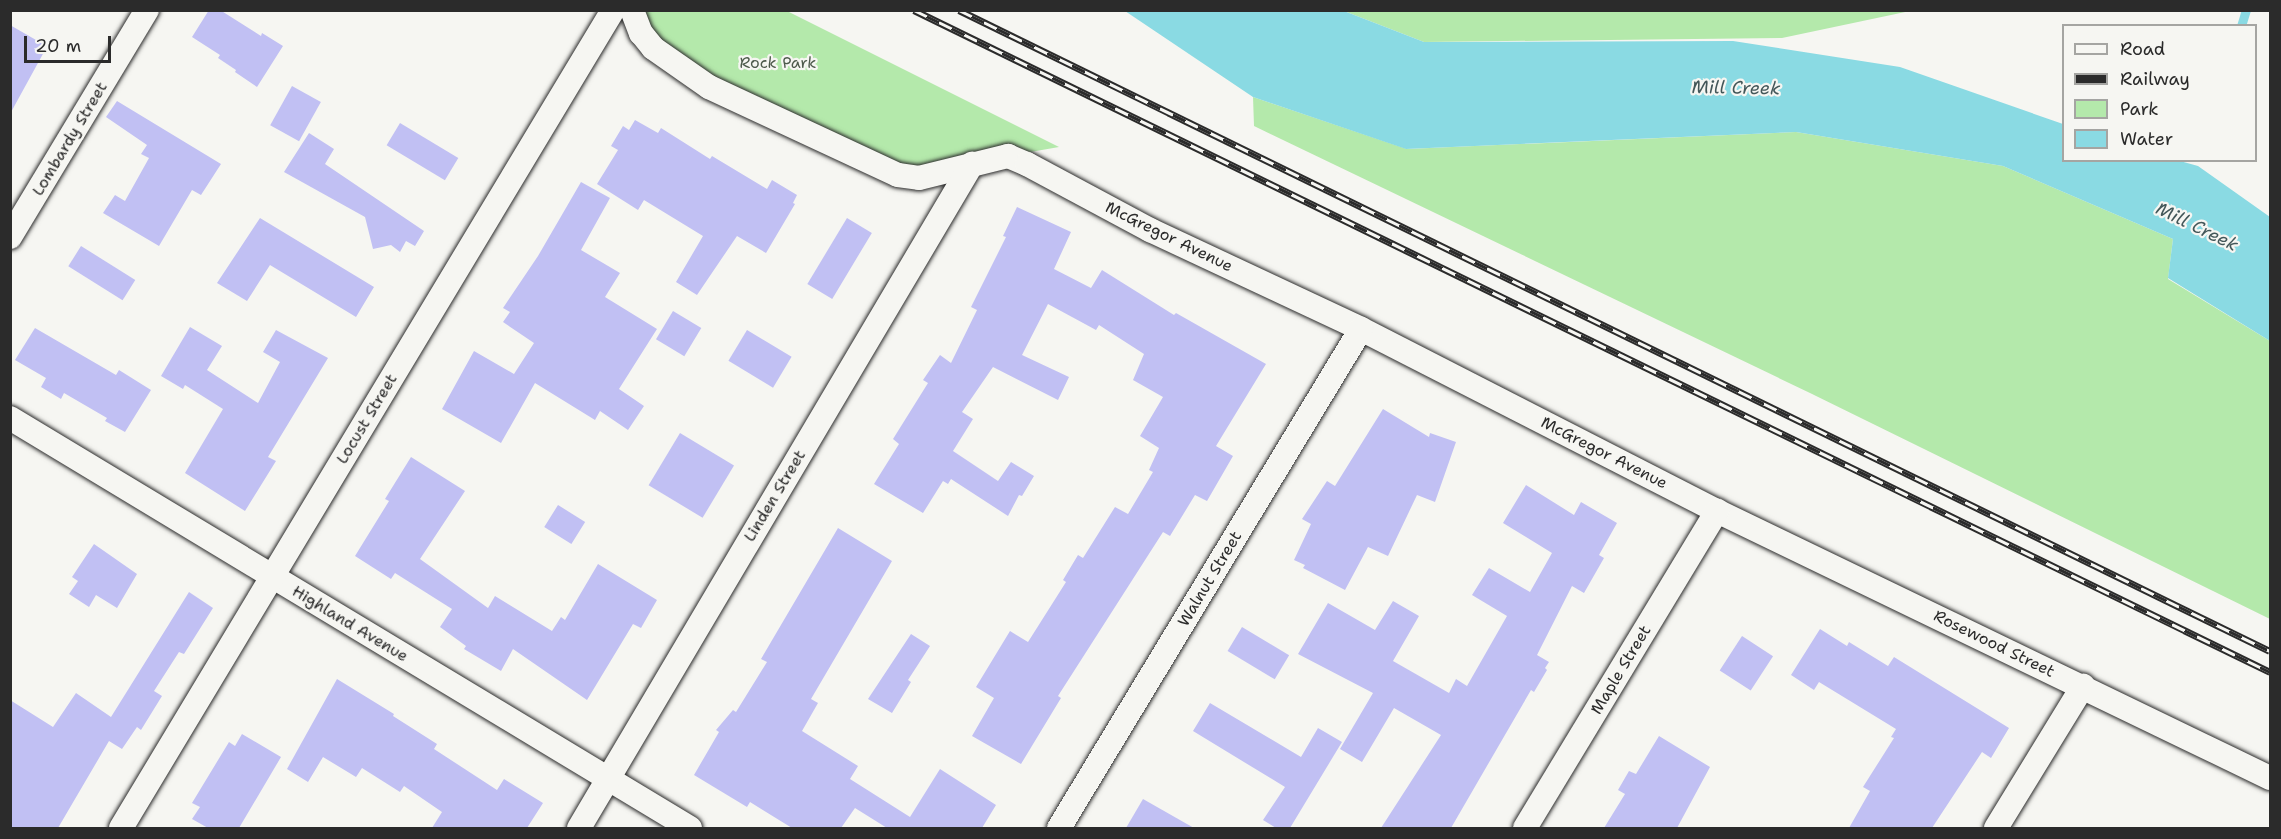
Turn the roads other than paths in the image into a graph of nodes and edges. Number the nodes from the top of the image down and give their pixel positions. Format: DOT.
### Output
graph roads {
  1 [pos="147,10"];
  2 [pos="613,10"];
  3 [pos="632,10"];
  4 [pos="972,164"];
  5 [pos="10,237"];
  6 [pos="1361,329"];
  7 [pos="10,418"];
  8 [pos="1717,511"];
  9 [pos="272,577"];
  10 [pos="2083,686"];
  11 [pos="2271,778"];
  12 [pos="608,779"];
  13 [pos="121,828"];
  14 [pos="579,828"];
  15 [pos="690,828"];
  16 [pos="1059,828"];
  17 [pos="1525,828"];
  18 [pos="1996,828"];
  1 -- 5 [label="street, Lombardy Street"];
  2 -- 9 [label="street, Locust Street"];
  3 -- 4 [label="street, McGregor Avenue"];
  4 -- 6 [label="street, McGregor Avenue"];
  4 -- 12 [label="street, Linden Street"];
  6 -- 8 [label="street, McGregor Avenue"];
  6 -- 16 [label="street, Walnut Street"];
  7 -- 9 [label="street, Highland Avenue"];
  8 -- 10 [label="street, Rosewood Street"];
  8 -- 17 [label="street, Maple Street"];
  9 -- 12 [label="street, Highland Avenue"];
  9 -- 13 [label="street, Locust Street"];
  10 -- 11 [label="street, Rosewood Street"];
  10 -- 18 [label="street"];
  12 -- 14 [label="street, Linden Street"];
  12 -- 15 [label="street, Highland Avenue"];
}
